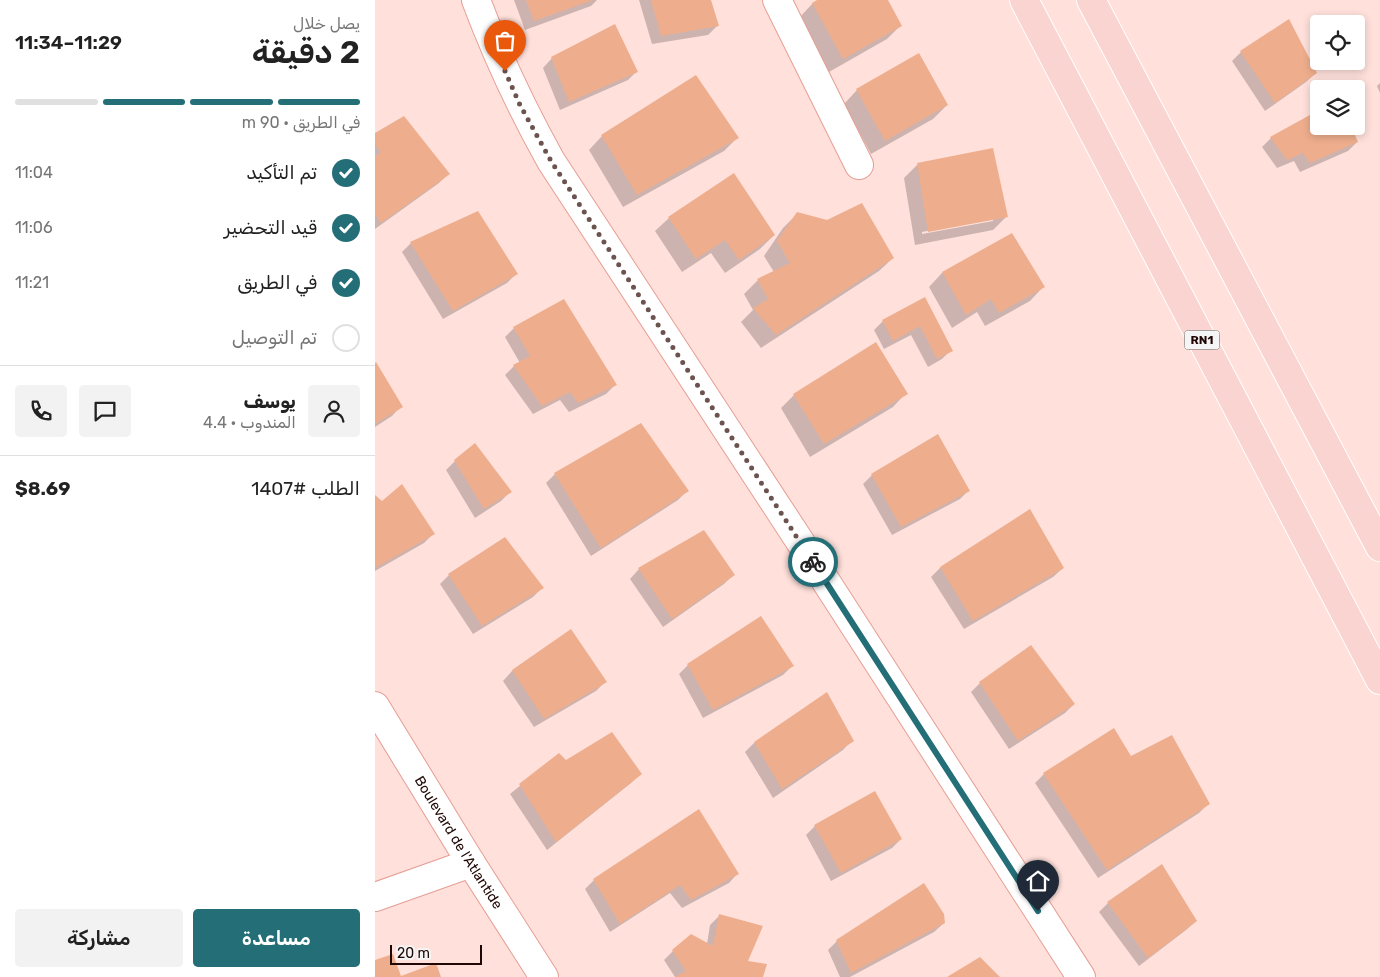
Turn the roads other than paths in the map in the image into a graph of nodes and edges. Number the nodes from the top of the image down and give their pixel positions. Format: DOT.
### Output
graph roads {
  1 [pos="476,0"];
  2 [pos="777,0"];
  3 [pos="1024,0"];
  4 [pos="1091,0"];
  5 [pos="859,164"];
  6 [pos="1380,547"];
  7 [pos="1380,680"];
  8 [pos="375,706"];
  9 [pos="471,863"];
  10 [pos="375,897"];
  11 [pos="544,977"];
  12 [pos="1081,977"];
  1 -- 12 [label="street"];
  2 -- 5 [label="street"];
  3 -- 7 [label="highway, RN1"];
  4 -- 6 [label="highway"];
  8 -- 9 [label="street, Boulevard de l'Atlantide"];
  9 -- 10 [label="street"];
  9 -- 11 [label="street, Boulevard de l'Atlantide"];
}
